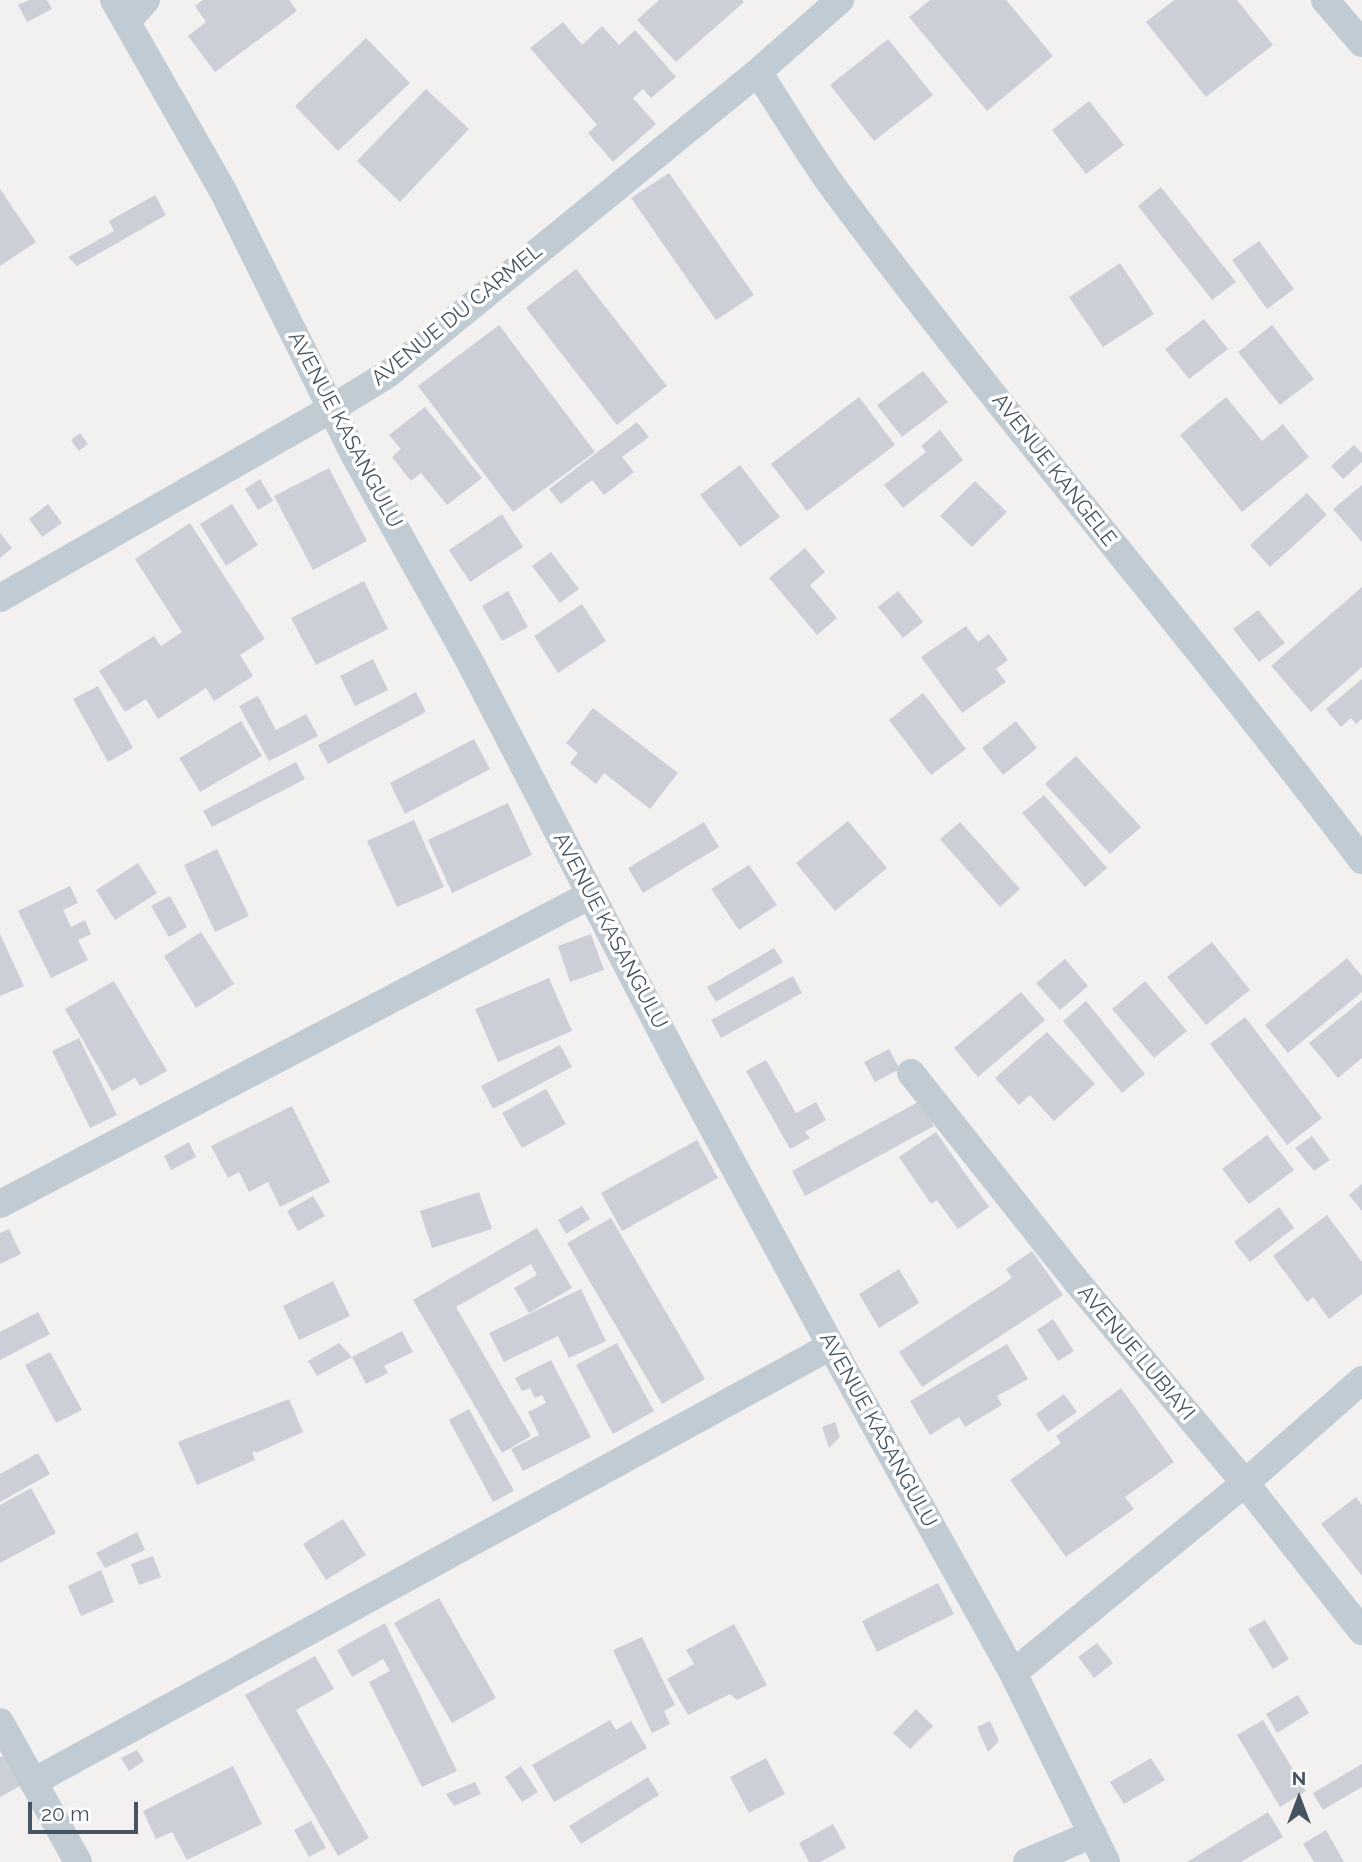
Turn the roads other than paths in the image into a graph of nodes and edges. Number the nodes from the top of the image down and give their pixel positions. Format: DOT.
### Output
graph roads {
  1 [pos="146,0"];
  2 [pos="841,0"];
  3 [pos="1325,0"];
  4 [pos="120,10"];
  5 [pos="1362,43"];
  6 [pos="758,72"];
  7 [pos="331,409"];
  8 [pos="0,598"];
  9 [pos="1362,860"];
  10 [pos="590,895"];
  11 [pos="911,1073"];
  12 [pos="0,1203"];
  13 [pos="831,1346"];
  14 [pos="1362,1380"];
  15 [pos="1245,1483"];
  16 [pos="1362,1631"];
  17 [pos="1013,1673"];
  18 [pos="0,1722"];
  19 [pos="33,1782"];
  20 [pos="1093,1834"];
  21 [pos="78,1862"];
  22 [pos="1027,1862"];
  23 [pos="1107,1862"];
  1 -- 4 [label="street"];
  2 -- 6 [label="street, AVENUE DU CARMEL"];
  3 -- 5 [label="street"];
  4 -- 7 [label="street, AVENUE KASANGULU"];
  6 -- 7 [label="street, AVENUE DU CARMEL"];
  6 -- 9 [label="street, AVENUE KANGELE"];
  7 -- 8 [label="street, AVENUE DU CARMEL"];
  7 -- 10 [label="street, AVENUE KASANGULU"];
  10 -- 12 [label="street"];
  10 -- 13 [label="street, AVENUE KASANGULU"];
  11 -- 15 [label="street, AVENUE LUBIAYI"];
  13 -- 17 [label="street, AVENUE KASANGULU"];
  13 -- 19 [label="street"];
  14 -- 15 [label="street"];
  15 -- 16 [label="street, AVENUE LUBIAYI"];
  15 -- 17 [label="street"];
  17 -- 20 [label="street, AVENUE KASANGULU"];
  18 -- 19 [label="street"];
  19 -- 21 [label="street"];
  20 -- 22 [label="street"];
  20 -- 23 [label="street, AVENUE KASANGULU"];
}
